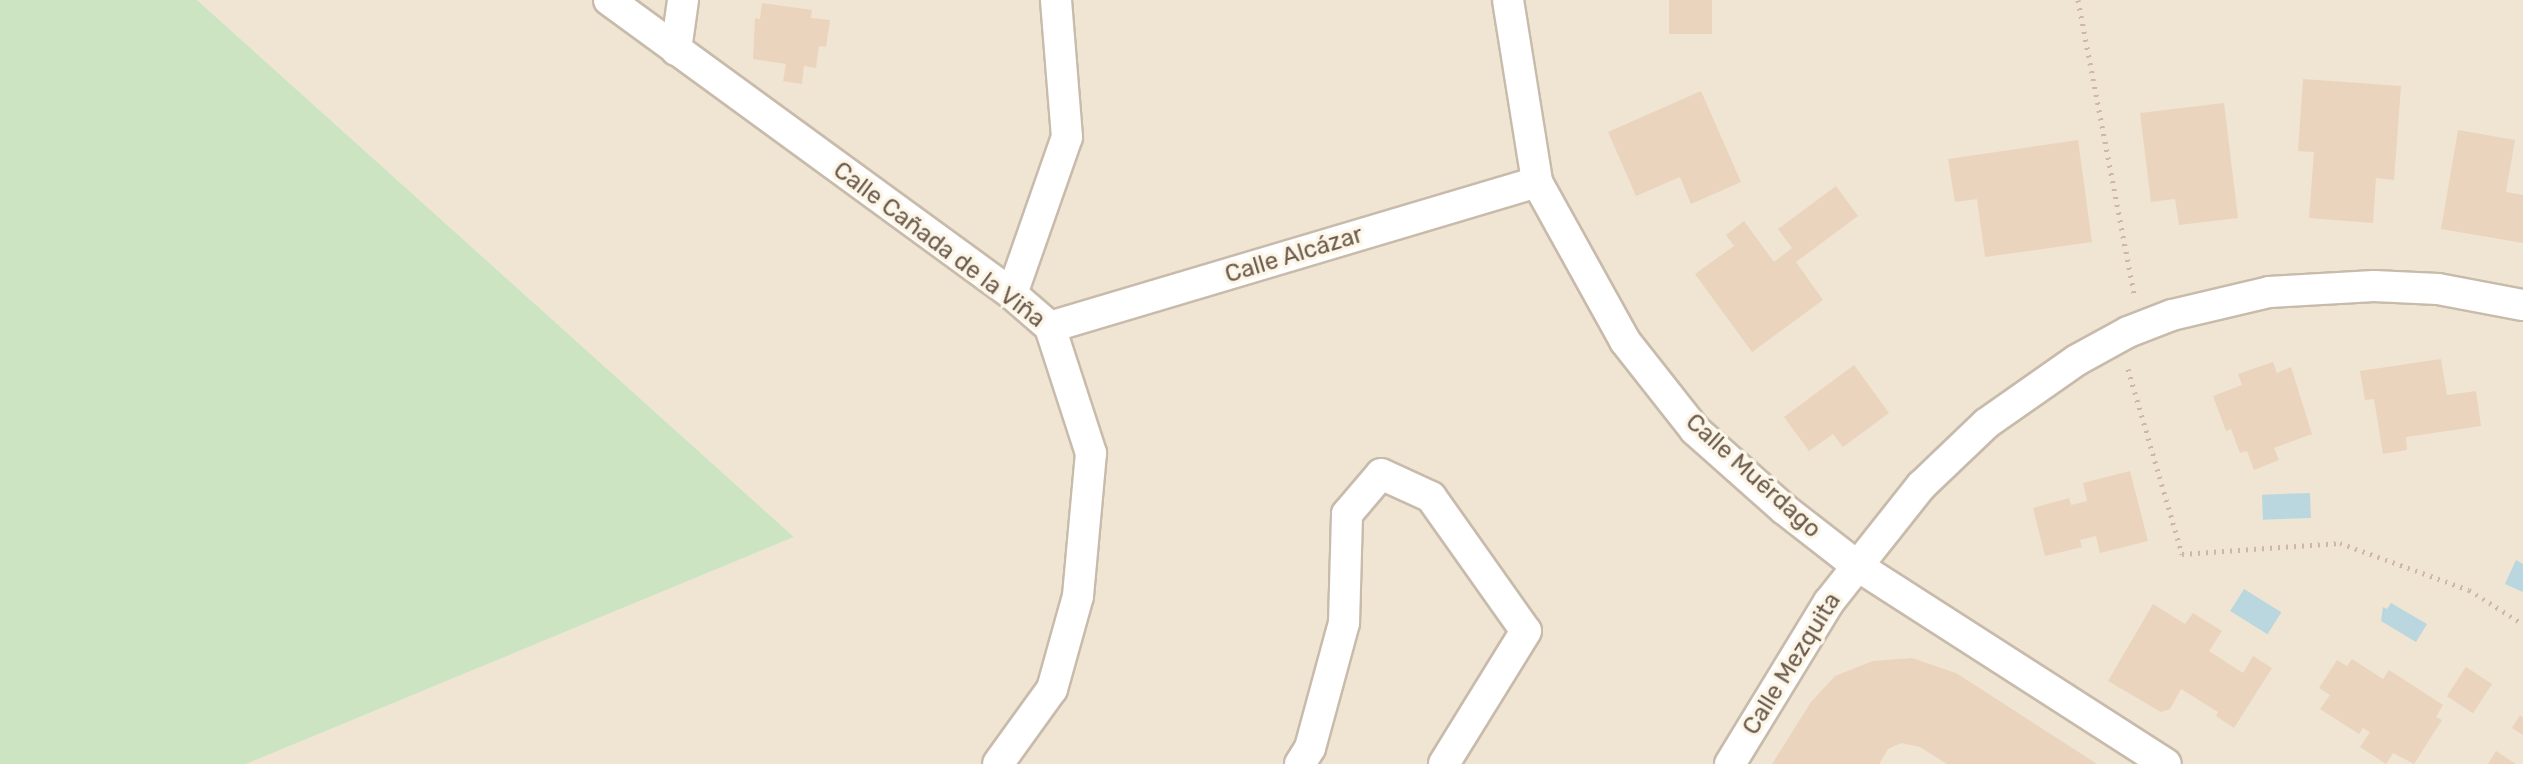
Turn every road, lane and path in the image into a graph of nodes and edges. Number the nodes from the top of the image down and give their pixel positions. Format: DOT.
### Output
graph roads {
  1 [pos="609,0"];
  2 [pos="683,0"];
  3 [pos="1056,0"];
  4 [pos="1508,0"];
  5 [pos="2078,0"];
  6 [pos="676,50"];
  7 [pos="1537,182"];
  8 [pos="1012,294"];
  9 [pos="2523,305"];
  10 [pos="1050,327"];
  11 [pos="2129,333"];
  12 [pos="1856,565"];
  13 [pos="2523,624"];
  14 [pos="998,764"];
  15 [pos="1300,764"];
  16 [pos="1444,764"];
  17 [pos="1730,764"];
  18 [pos="2166,764"];
  1 -- 6 [label="street, Calle Cañada de la Viña"];
  2 -- 6 [label="street"];
  3 -- 8 [label="street"];
  4 -- 7 [label="street, Calle Muérdago"];
  5 -- 11 [label="path"];
  6 -- 8 [label="street, Calle Cañada de la Viña"];
  7 -- 10 [label="street, Calle Alcázar"];
  7 -- 12 [label="street, Calle Muérdago"];
  8 -- 10 [label="street, Calle Cañada de la Viña"];
  9 -- 11 [label="street, Calle Mezquita"];
  10 -- 14 [label="street, Calle Cañada de la Viña"];
  11 -- 12 [label="street, Calle Mezquita"];
  11 -- 13 [label="path"];
  12 -- 17 [label="street, Calle Mezquita"];
  12 -- 18 [label="street, Calle Muérdago"];
  15 -- 16 [label="street"];
}
